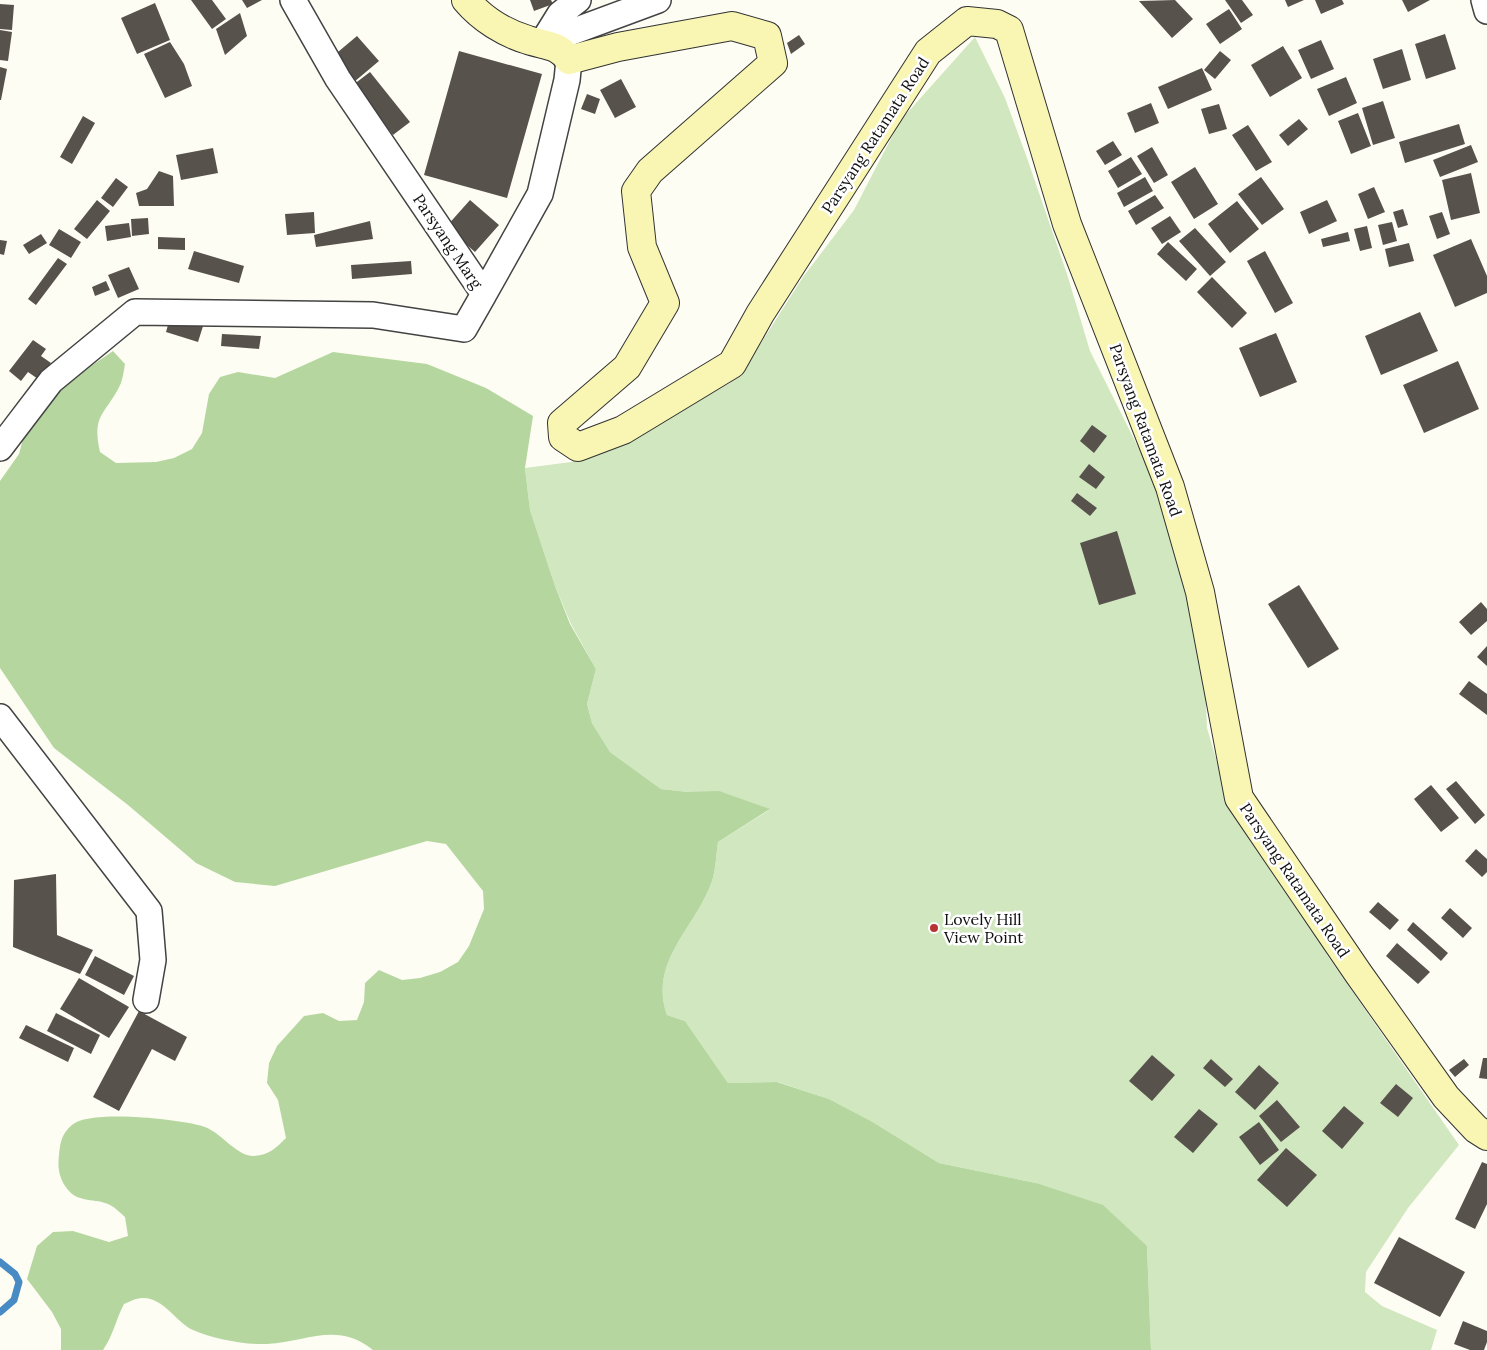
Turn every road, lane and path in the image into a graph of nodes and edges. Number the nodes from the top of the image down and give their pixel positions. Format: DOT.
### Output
graph roads {
  1 [pos="293,0"];
  2 [pos="466,0"];
  3 [pos="578,0"];
  4 [pos="658,0"];
  5 [pos="1484,0"];
  6 [pos="1487,11"];
  7 [pos="542,43"];
  8 [pos="569,60"];
  9 [pos="484,294"];
  10 [pos="0,448"];
  11 [pos="0,717"];
  12 [pos="146,1000"];
  13 [pos="1487,1136"];
  1 -- 9 [label="street, Parsyang Marg"];
  2 -- 7 [label="street"];
  3 -- 7 [label="street"];
  4 -- 7 [label="street"];
  5 -- 6 [label="street"];
  7 -- 8 [label="street"];
  8 -- 9 [label="street, Parsyang Marg"];
  8 -- 13 [label="street, Parsyang Ratamata Road"];
  9 -- 10 [label="street"];
  11 -- 12 [label="street"];
}
